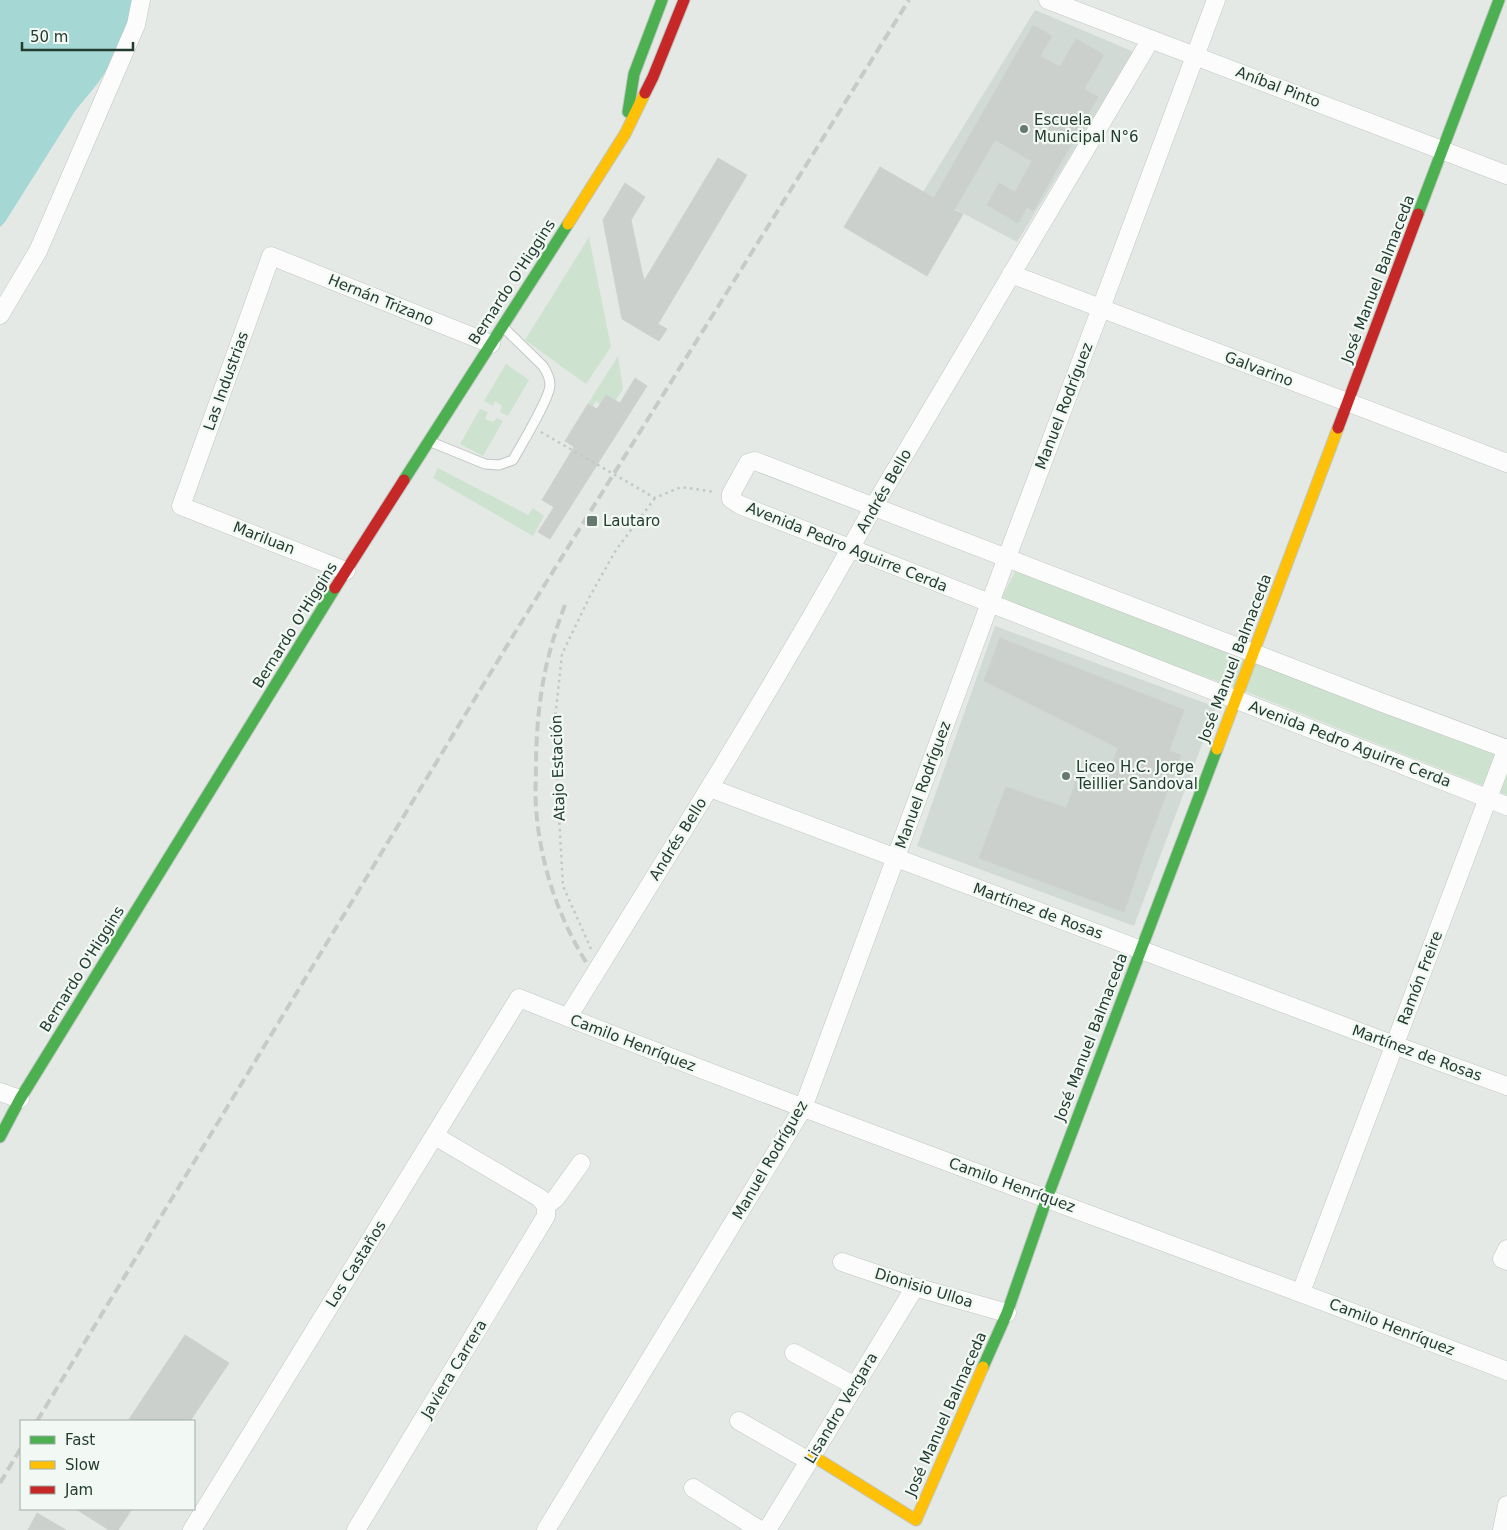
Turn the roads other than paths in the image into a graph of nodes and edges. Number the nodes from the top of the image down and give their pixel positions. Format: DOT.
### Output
graph roads {
  1 [pos="141,0"];
  2 [pos="662,0"];
  3 [pos="684,0"];
  4 [pos="1048,0"];
  5 [pos="1216,0"];
  6 [pos="1499,0"];
  7 [pos="1151,39"];
  8 [pos="1194,56"];
  9 [pos="625,134"];
  10 [pos="1442,150"];
  11 [pos="1507,175"];
  12 [pos="271,256"];
  13 [pos="1011,274"];
  14 [pos="1101,308"];
  15 [pos="0,315"];
  16 [pos="502,326"];
  17 [pos="490,344"];
  18 [pos="1347,402"];
  19 [pos="428,442"];
  20 [pos="1507,463"];
  21 [pos="181,506"];
  22 [pos="874,506"];
  23 [pos="850,549"];
  24 [pos="1007,557"];
  25 [pos="346,571"];
  26 [pos="990,603"];
  27 [pos="1253,652"];
  28 [pos="1235,699"];
  29 [pos="1507,748"];
  30 [pos="710,788"];
  31 [pos="1488,798"];
  32 [pos="1507,806"];
  33 [pos="896,858"];
  34 [pos="1141,949"];
  35 [pos="519,998"];
  36 [pos="568,1017"];
  37 [pos="1394,1045"];
  38 [pos="1507,1086"];
  39 [pos="0,1092"];
  40 [pos="20,1099"];
  41 [pos="803,1108"];
  42 [pos="435,1136"];
  43 [pos="0,1137"];
  44 [pos="581,1163"];
  45 [pos="1047,1198"];
  46 [pos="546,1206"];
  47 [pos="1507,1249"];
  48 [pos="1507,1261"];
  49 [pos="842,1262"];
  50 [pos="915,1287"];
  51 [pos="1300,1292"];
  52 [pos="1007,1313"];
  53 [pos="794,1353"];
  54 [pos="1507,1370"];
  55 [pos="855,1386"];
  56 [pos="739,1421"];
  57 [pos="811,1459"];
  58 [pos="692,1488"];
  59 [pos="1507,1505"];
  60 [pos="192,1530"];
  61 [pos="356,1530"];
  62 [pos="546,1530"];
  63 [pos="760,1530"];
  64 [pos="767,1530"];
  65 [pos="1502,1530"];
  1 -- 15 [label="street"];
  2 -- 9 [label="street, Bernardo O'Higgins"];
  3 -- 9 [label="street, Bernardo O'Higgins"];
  4 -- 7 [label="street, Aníbal Pinto"];
  5 -- 8 [label="street, Manuel Rodríguez"];
  6 -- 10 [label="street, José Manuel Balmaceda"];
  7 -- 8 [label="street, Aníbal Pinto"];
  7 -- 13 [label="street, Andrés Bello"];
  8 -- 10 [label="street, Aníbal Pinto"];
  8 -- 14 [label="street, Manuel Rodríguez"];
  9 -- 16 [label="street, Bernardo O'Higgins"];
  10 -- 11 [label="street, Aníbal Pinto"];
  10 -- 18 [label="street, José Manuel Balmaceda"];
  12 -- 17 [label="street, Hernán Trizano"];
  12 -- 21 [label="street, Las Industrias"];
  13 -- 14 [label="street, Galvarino"];
  13 -- 22 [label="street, Andrés Bello"];
  14 -- 18 [label="street, Galvarino"];
  14 -- 24 [label="street, Manuel Rodríguez"];
  16 -- 17 [label="street, Bernardo O'Higgins"];
  16 -- 19 [label="lane"];
  17 -- 19 [label="street, Bernardo O'Higgins"];
  18 -- 20 [label="street, Galvarino"];
  18 -- 27 [label="street, José Manuel Balmaceda"];
  19 -- 25 [label="street, Bernardo O'Higgins"];
  21 -- 25 [label="street, Mariluan"];
  22 -- 23 [label="street, Andrés Bello"];
  22 -- 23 [label="street, Avenida Pedro Aguirre Cerda"];
  22 -- 24 [label="street, Avenida Pedro Aguirre Cerda"];
  23 -- 26 [label="street, Avenida Pedro Aguirre Cerda"];
  23 -- 30 [label="street, Andrés Bello"];
  24 -- 26 [label="street, Manuel Rodríguez"];
  24 -- 27 [label="street, Avenida Pedro Aguirre Cerda"];
  25 -- 40 [label="street, Bernardo O'Higgins"];
  26 -- 28 [label="street, Avenida Pedro Aguirre Cerda"];
  26 -- 33 [label="street, Manuel Rodríguez"];
  27 -- 28 [label="street, José Manuel Balmaceda"];
  27 -- 29 [label="street, Avenida Pedro Aguirre Cerda"];
  28 -- 31 [label="street, Avenida Pedro Aguirre Cerda"];
  28 -- 34 [label="street, José Manuel Balmaceda"];
  29 -- 31 [label="street, Ramón Freire"];
  30 -- 33 [label="street, Martínez de Rosas"];
  30 -- 36 [label="street, Andrés Bello"];
  31 -- 32 [label="street, Avenida Pedro Aguirre Cerda"];
  31 -- 37 [label="street, Ramón Freire"];
  33 -- 34 [label="street, Martínez de Rosas"];
  33 -- 41 [label="street, Manuel Rodríguez"];
  34 -- 37 [label="street, Martínez de Rosas"];
  34 -- 45 [label="street, José Manuel Balmaceda"];
  35 -- 36 [label="street, Camilo Henríquez"];
  35 -- 42 [label="street, Los Castaños"];
  36 -- 41 [label="street, Camilo Henríquez"];
  37 -- 38 [label="street, Martínez de Rosas"];
  37 -- 51 [label="street, Ramón Freire"];
  39 -- 40 [label="street"];
  40 -- 43 [label="street, Bernardo O'Higgins"];
  41 -- 45 [label="street, Camilo Henríquez"];
  41 -- 62 [label="street, Manuel Rodríguez"];
  42 -- 46 [label="street"];
  42 -- 60 [label="street, Los Castaños"];
  44 -- 46 [label="street, Javiera Carrera"];
  45 -- 51 [label="street, Camilo Henríquez"];
  45 -- 52 [label="street, José Manuel Balmaceda"];
  46 -- 61 [label="street, Javiera Carrera"];
  47 -- 48 [label="street"];
  49 -- 50 [label="street, Dionisio Ulloa"];
  50 -- 52 [label="street, Dionisio Ulloa"];
  50 -- 55 [label="street, Lisandro Vergara"];
  51 -- 54 [label="street, Camilo Henríquez"];
  52 -- 57 [label="street, José Manuel Balmaceda"];
  53 -- 55 [label="street"];
  55 -- 57 [label="street, Lisandro Vergara"];
  56 -- 57 [label="street"];
  57 -- 64 [label="street, Lisandro Vergara"];
  58 -- 63 [label="street"];
  59 -- 65 [label="street"];
}
